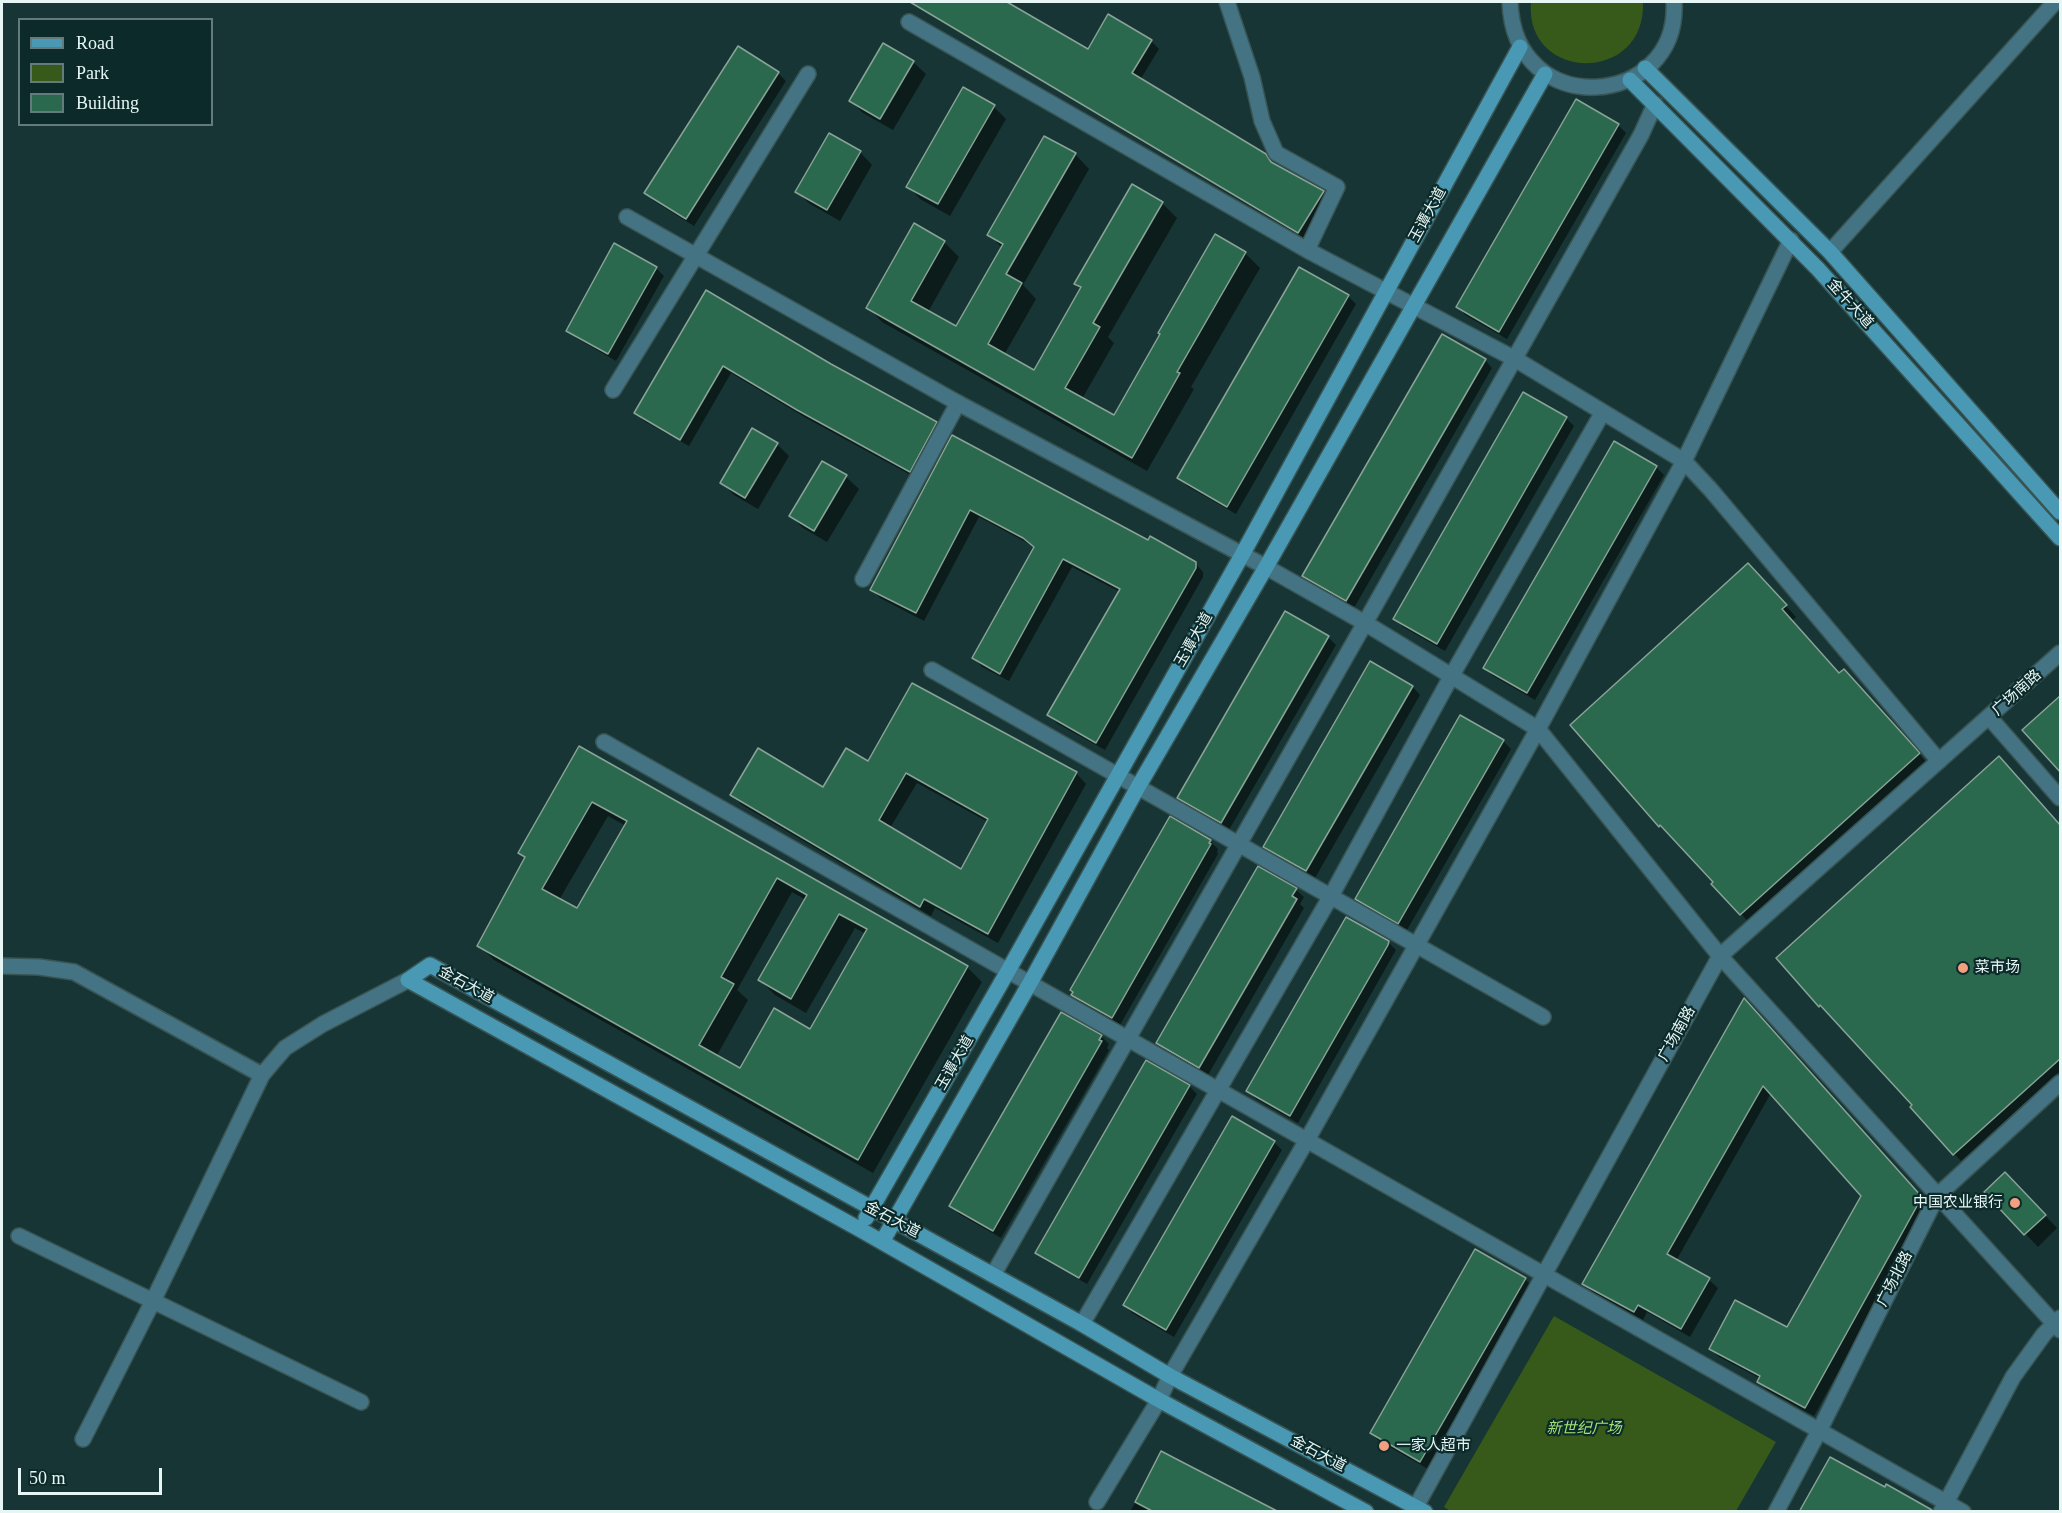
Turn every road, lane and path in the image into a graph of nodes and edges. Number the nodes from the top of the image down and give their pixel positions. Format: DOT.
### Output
graph roads {
  1 [pos="1227,2"];
  2 [pos="1510,2"];
  3 [pos="1674,2"];
  4 [pos="2055,2"];
  5 [pos="909,21"];
  6 [pos="1520,47"];
  7 [pos="1645,68"];
  8 [pos="808,74"];
  9 [pos="1545,74"];
  10 [pos="1630,80"];
  11 [pos="1655,105"];
  12 [pos="627,217"];
  13 [pos="1791,240"];
  14 [pos="1307,250"];
  15 [pos="1830,252"];
  16 [pos="696,256"];
  17 [pos="1386,292"];
  18 [pos="1414,306"];
  19 [pos="1515,359"];
  20 [pos="613,390"];
  21 [pos="958,403"];
  22 [pos="1603,412"];
  23 [pos="1684,461"];
  24 [pos="2061,512"];
  25 [pos="2061,538"];
  26 [pos="1242,555"];
  27 [pos="1266,567"];
  28 [pos="863,579"];
  29 [pos="1365,623"];
  30 [pos="2061,653"];
  31 [pos="932,670"];
  32 [pos="1452,675"];
  33 [pos="1989,717"];
  34 [pos="1538,729"];
  35 [pos="604,742"];
  36 [pos="1939,761"];
  37 [pos="1117,775"];
  38 [pos="1138,787"];
  39 [pos="2061,798"];
  40 [pos="1238,844"];
  41 [pos="1331,896"];
  42 [pos="1416,945"];
  43 [pos="1720,956"];
  44 [pos="2,966"];
  45 [pos="1008,971"];
  46 [pos="408,980"];
  47 [pos="1030,983"];
  48 [pos="1543,1017"];
  49 [pos="1129,1039"];
  50 [pos="262,1075"];
  51 [pos="2061,1083"];
  52 [pos="1220,1090"];
  53 [pos="1306,1140"];
  54 [pos="1937,1196"];
  55 [pos="871,1209"];
  56 [pos="893,1220"];
  57 [pos="861,1230"];
  58 [pos="19,1236"];
  59 [pos="882,1242"];
  60 [pos="993,1275"];
  61 [pos="153,1301"];
  62 [pos="1082,1324"];
  63 [pos="2058,1324"];
  64 [pos="1170,1376"];
  65 [pos="1159,1400"];
  66 [pos="362,1402"];
  67 [pos="1819,1431"];
  68 [pos="83,1439"];
  69 [pos="1097,1502"];
  70 [pos="1944,1507"];
  71 [pos="1418,1510"];
  72 [pos="1366,1512"];
  73 [pos="1776,1512"];
  74 [pos="1963,1512"];
  1 -- 14 [label="street"];
  2 -- 6 [label="street"];
  3 -- 7 [label="street"];
  4 -- 15 [label="street"];
  5 -- 14 [label="street"];
  6 -- 9 [label="street"];
  6 -- 17 [label="main road, 玉谭大道"];
  7 -- 10 [label="street"];
  7 -- 15 [label="main road, 金牛大道"];
  8 -- 16 [label="street"];
  9 -- 10 [label="street"];
  9 -- 18 [label="main road, 玉谭大道"];
  10 -- 11 [label="main road, 金牛大道"];
  11 -- 13 [label="main road, 金牛大道"];
  11 -- 19 [label="street"];
  12 -- 16 [label="street"];
  13 -- 23 [label="street"];
  13 -- 25 [label="main road, 金牛大道"];
  14 -- 17 [label="street"];
  15 -- 24 [label="main road, 金牛大道"];
  16 -- 20 [label="street"];
  16 -- 21 [label="street"];
  17 -- 18 [label="street"];
  17 -- 26 [label="main road, 玉谭大道"];
  18 -- 19 [label="street"];
  18 -- 27 [label="main road, 玉谭大道"];
  19 -- 22 [label="street"];
  19 -- 29 [label="street"];
  21 -- 26 [label="street"];
  21 -- 28 [label="street"];
  22 -- 23 [label="street"];
  22 -- 32 [label="street"];
  23 -- 34 [label="street"];
  23 -- 36 [label="street"];
  26 -- 27 [label="street"];
  26 -- 37 [label="main road, 玉谭大道"];
  27 -- 29 [label="street"];
  27 -- 38 [label="main road, 玉谭大道"];
  29 -- 32 [label="street"];
  29 -- 40 [label="street"];
  30 -- 33 [label="street, 广场南路"];
  31 -- 37 [label="street"];
  32 -- 34 [label="street"];
  32 -- 41 [label="street"];
  33 -- 36 [label="street, 广场南路"];
  33 -- 39 [label="street"];
  34 -- 42 [label="street"];
  34 -- 43 [label="street"];
  35 -- 45 [label="street"];
  36 -- 43 [label="street, 广场南路"];
  37 -- 38 [label="street"];
  37 -- 45 [label="main road, 玉谭大道"];
  38 -- 40 [label="street"];
  38 -- 47 [label="main road, 玉谭大道"];
  40 -- 41 [label="street"];
  40 -- 49 [label="street"];
  41 -- 42 [label="street"];
  41 -- 52 [label="street"];
  42 -- 48 [label="street"];
  42 -- 53 [label="street"];
  43 -- 54 [label="street"];
  43 -- 71 [label="street, 广场南路"];
  44 -- 50 [label="street"];
  45 -- 47 [label="street"];
  45 -- 55 [label="main road, 玉谭大道"];
  46 -- 50 [label="street"];
  46 -- 55 [label="main road, 金石大道"];
  46 -- 57 [label="main road, 金石大道"];
  47 -- 49 [label="street"];
  47 -- 56 [label="main road, 玉谭大道"];
  49 -- 52 [label="street"];
  49 -- 60 [label="street"];
  50 -- 61 [label="street"];
  51 -- 54 [label="street, 广场北路"];
  52 -- 53 [label="street"];
  52 -- 62 [label="street"];
  53 -- 64 [label="street"];
  53 -- 67 [label="street"];
  54 -- 63 [label="street"];
  54 -- 67 [label="street, 广场北路"];
  55 -- 56 [label="main road, 金石大道"];
  55 -- 57 [label="main road, 玉谭大道"];
  56 -- 59 [label="main road, 玉谭大道"];
  56 -- 60 [label="main road, 金石大道"];
  57 -- 59 [label="main road, 金石大道"];
  58 -- 61 [label="street"];
  59 -- 65 [label="main road, 金石大道"];
  60 -- 62 [label="main road, 金石大道"];
  61 -- 66 [label="street"];
  61 -- 68 [label="street"];
  62 -- 64 [label="main road, 金石大道"];
  63 -- 70 [label="street"];
  64 -- 65 [label="street"];
  64 -- 71 [label="main road, 金石大道"];
  65 -- 69 [label="street"];
  65 -- 72 [label="main road, 金石大道"];
  67 -- 70 [label="street"];
  67 -- 73 [label="street, 广场北路"];
  70 -- 74 [label="street"];
}
